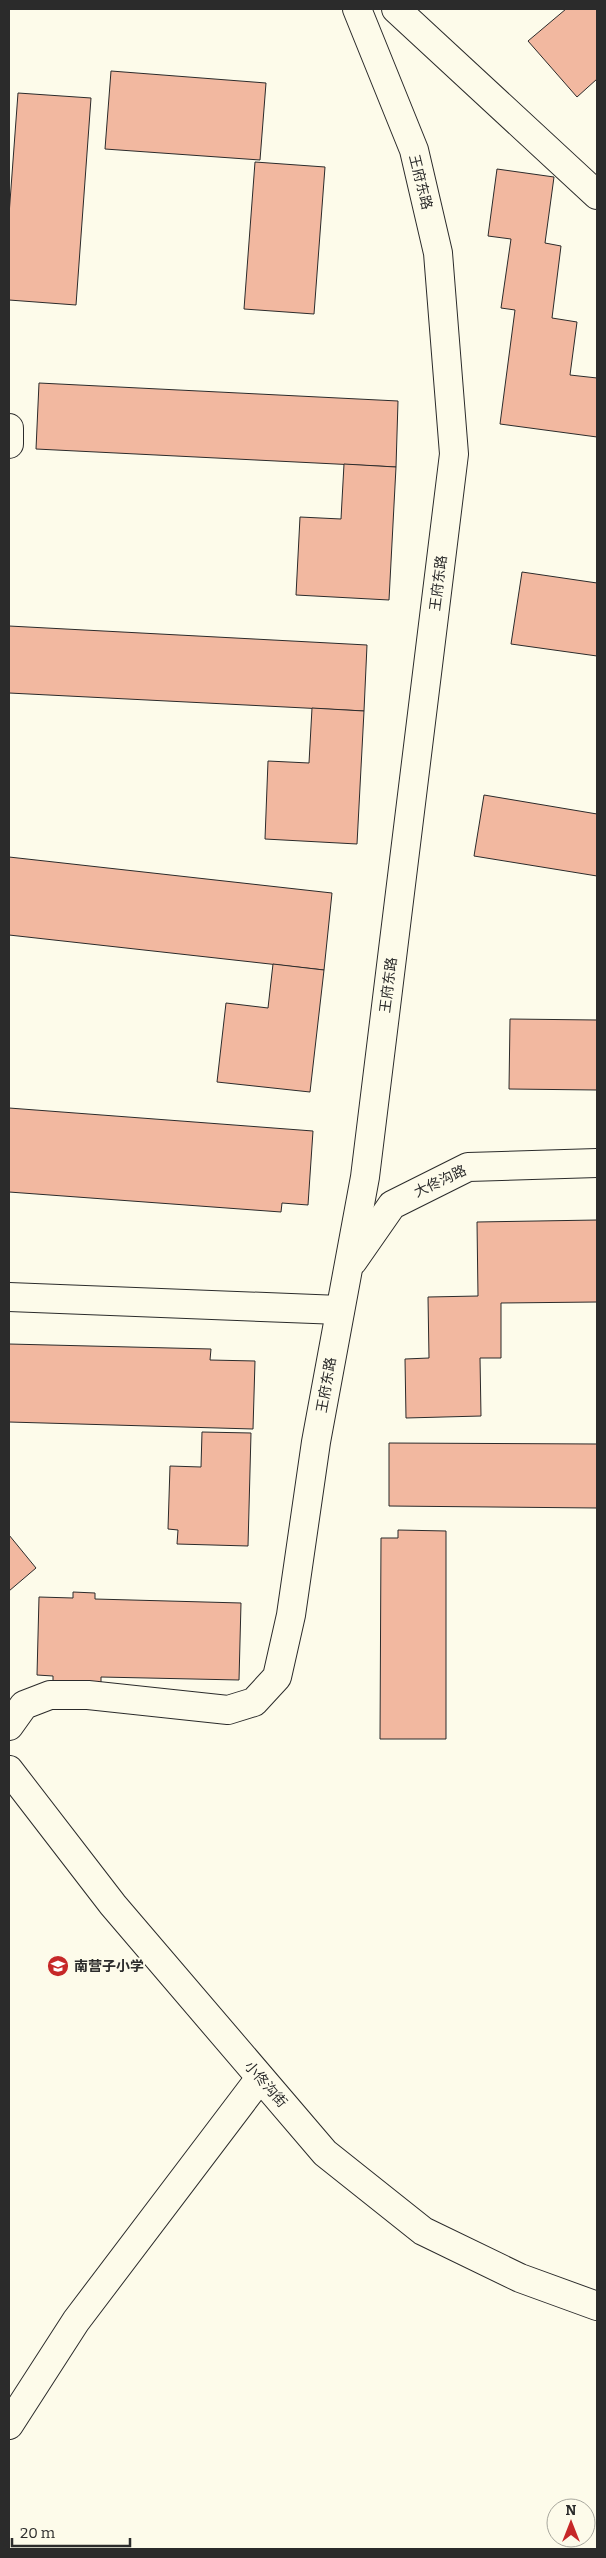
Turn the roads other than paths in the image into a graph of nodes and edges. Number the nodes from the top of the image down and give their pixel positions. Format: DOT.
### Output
graph roads {
  1 [pos="357,9"];
  2 [pos="396,9"];
  3 [pos="597,195"];
  4 [pos="9,428"];
  5 [pos="9,444"];
  6 [pos="597,1163"];
  7 [pos="348,1268"];
  8 [pos="9,1296"];
  9 [pos="340,1310"];
  10 [pos="9,1726"];
  11 [pos="9,1770"];
  12 [pos="260,2078"];
  13 [pos="597,2306"];
  14 [pos="9,2425"];
  1 -- 7 [label="street, 王府东路"];
  2 -- 3 [label="street"];
  4 -- 5 [label="street"];
  6 -- 7 [label="street, 大佟沟路"];
  7 -- 9 [label="street, 王府东路"];
  8 -- 9 [label="street"];
  9 -- 10 [label="street, 王府东路"];
  11 -- 12 [label="street, 小佟沟街"];
  12 -- 13 [label="street, 小佟沟街"];
  12 -- 14 [label="street"];
}
